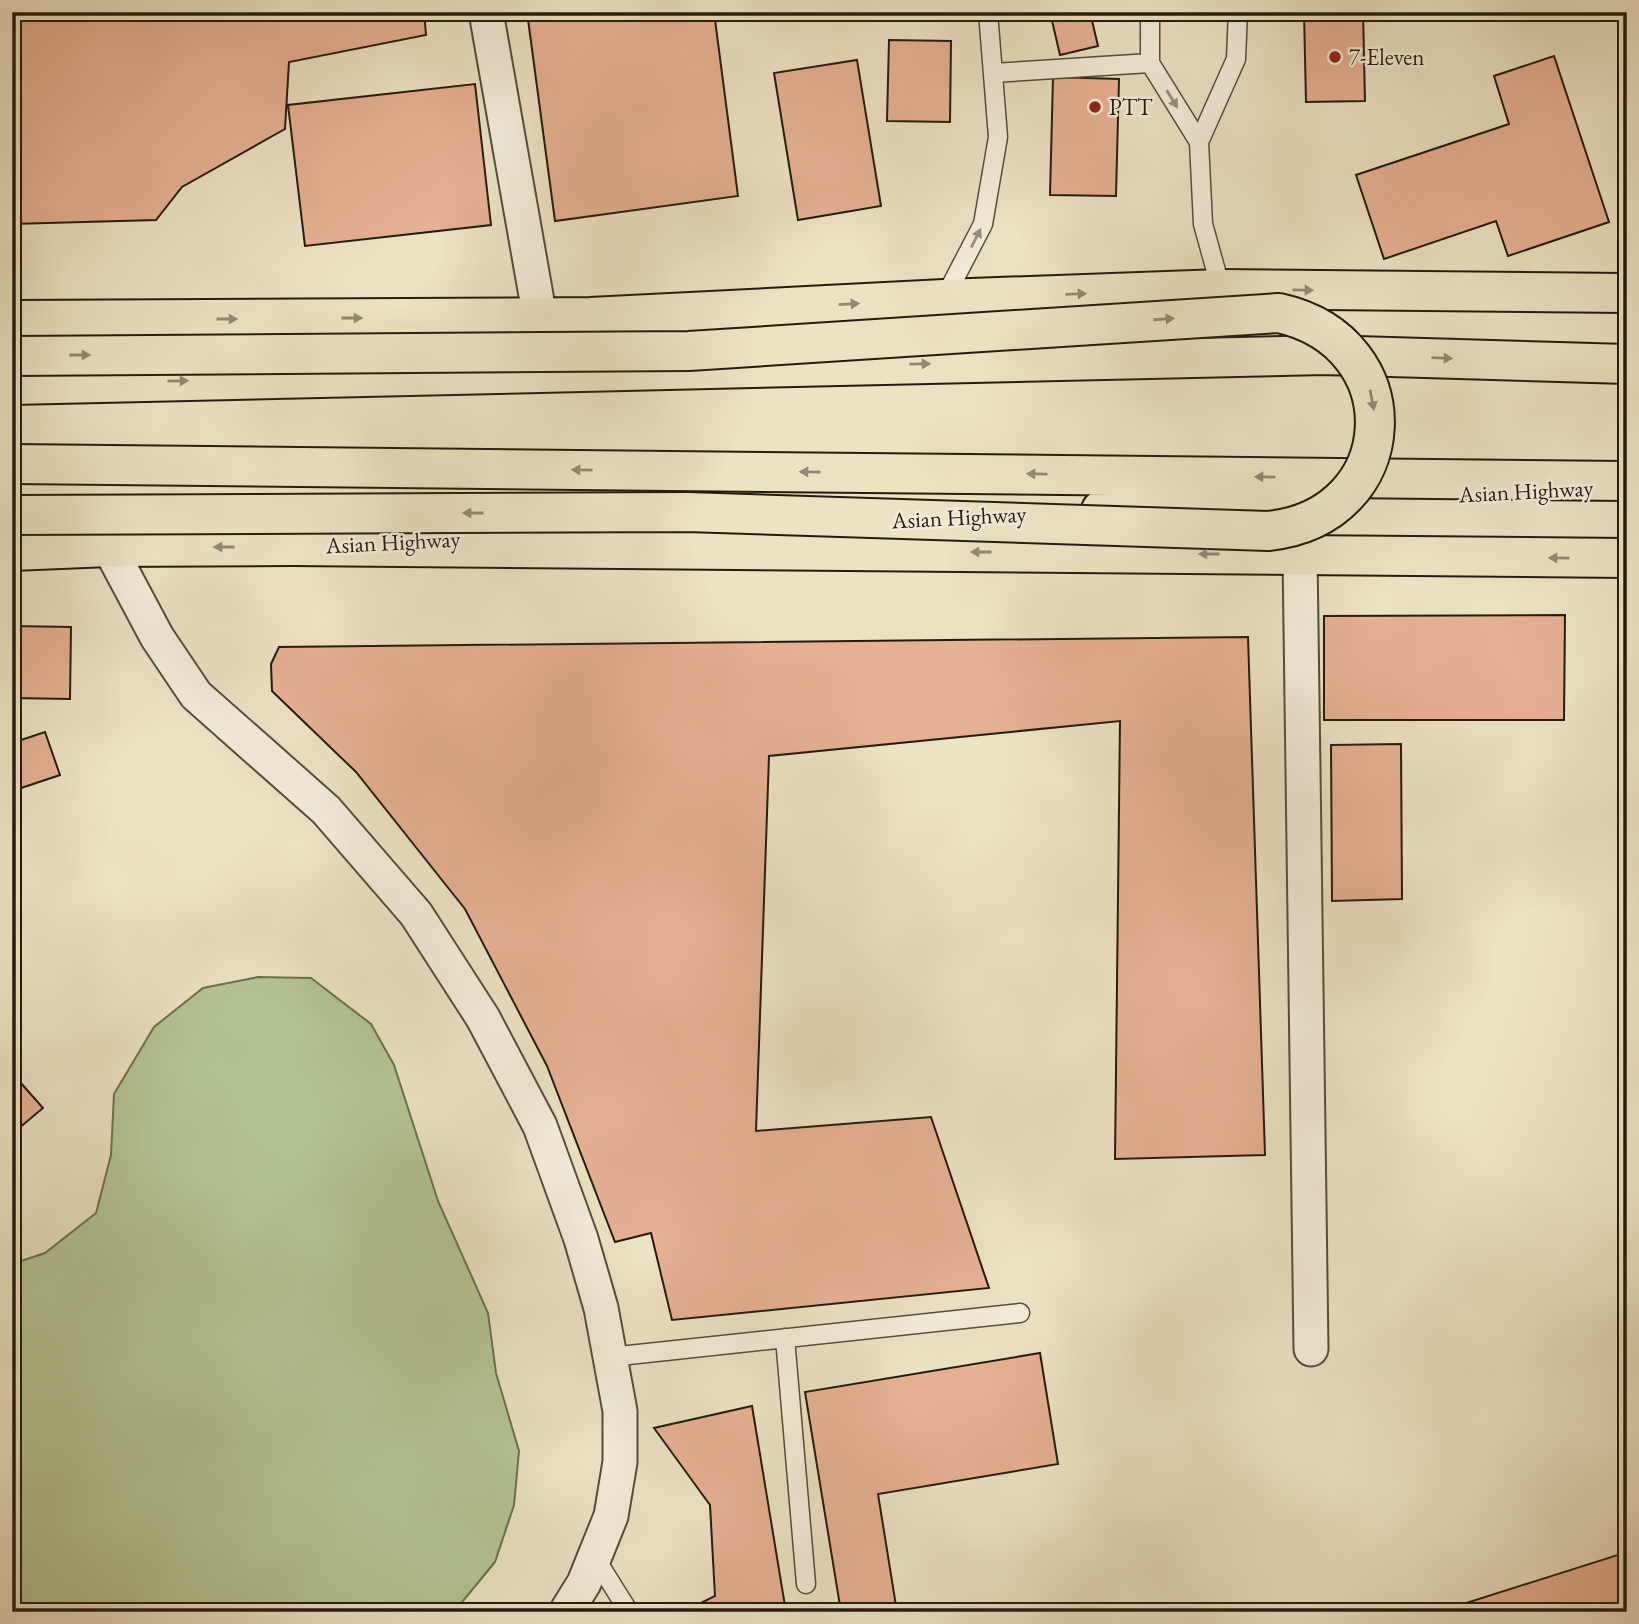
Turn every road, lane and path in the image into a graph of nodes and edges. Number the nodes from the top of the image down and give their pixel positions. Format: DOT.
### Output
graph roads {
  1 [pos="486,12"];
  2 [pos="988,12"];
  3 [pos="1150,12"];
  4 [pos="1238,12"];
  5 [pos="1150,63"];
  6 [pos="993,73"];
  7 [pos="1199,142"];
  8 [pos="1221,289"];
  9 [pos="1627,293"];
  10 [pos="944,299"];
  11 [pos="590,317"];
  12 [pos="540,318"];
  13 [pos="12,320"];
  14 [pos="1325,355"];
  15 [pos="12,356"];
  16 [pos="1627,364"];
  17 [pos="12,385"];
  18 [pos="12,464"];
  19 [pos="1627,481"];
  20 [pos="1627,487"];
  21 [pos="12,515"];
  22 [pos="109,547"];
  23 [pos="292,547"];
  24 [pos="12,551"];
  25 [pos="1300,555"];
  26 [pos="1627,558"];
  27 [pos="1020,1313"];
  28 [pos="785,1338"];
  29 [pos="1311,1349"];
  30 [pos="610,1357"];
  31 [pos="594,1556"];
  32 [pos="806,1584"];
  33 [pos="566,1612"];
  34 [pos="629,1612"];
  1 -- 12 [label="street"];
  2 -- 6 [label="lane"];
  3 -- 5 [label="lane"];
  4 -- 7 [label="lane"];
  5 -- 6 [label="lane"];
  5 -- 7 [label="lane, one-way"];
  10 -- 6 [label="lane, one-way"];
  7 -- 8 [label="lane"];
  8 -- 9 [label="highway, one-way"];
  10 -- 8 [label="highway, one-way"];
  11 -- 10 [label="highway, one-way"];
  11 -- 12 [label="highway"];
  11 -- 14 [label="highway"];
  13 -- 12 [label="highway, one-way"];
  14 -- 16 [label="highway, one-way"];
  17 -- 14 [label="highway, one-way"];
  15 -- 21 [label="highway, one-way, bridge"];
  19 -- 18 [label="highway, one-way"];
  20 -- 23 [label="highway, Asian Highway"];
  23 -- 22 [label="highway, Asian Highway, one-way"];
  22 -- 24 [label="highway, Asian Highway"];
  22 -- 30 [label="street"];
  25 -- 23 [label="highway, Asian Highway, one-way"];
  26 -- 25 [label="highway, Asian Highway, one-way"];
  25 -- 29 [label="street"];
  27 -- 28 [label="lane"];
  28 -- 30 [label="lane"];
  28 -- 32 [label="lane"];
  30 -- 31 [label="street"];
  31 -- 33 [label="street"];
  31 -- 34 [label="lane"];
}
